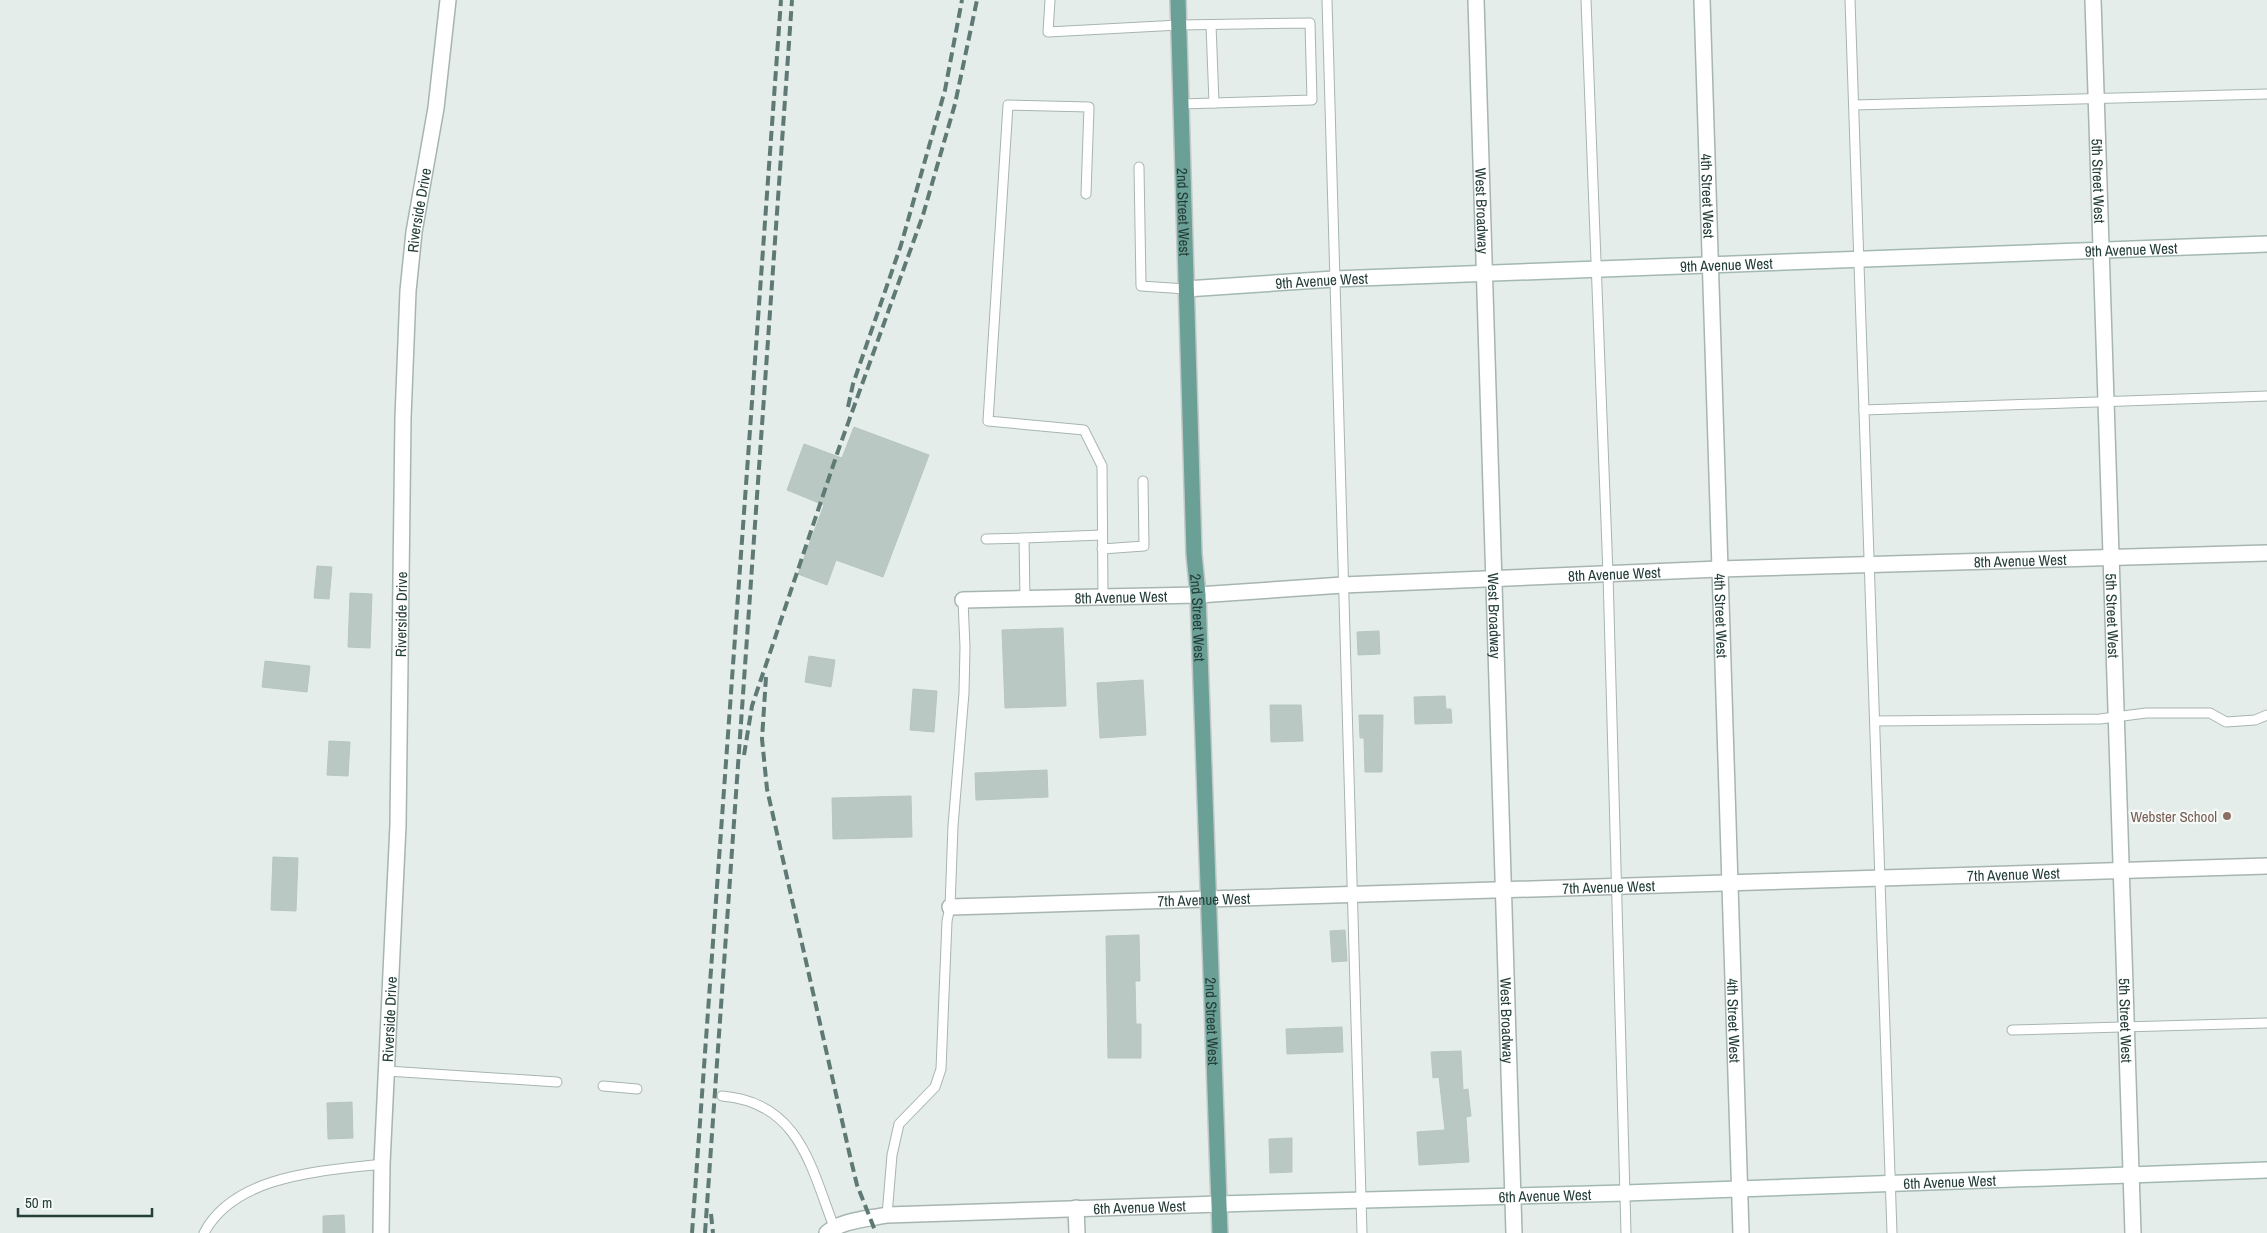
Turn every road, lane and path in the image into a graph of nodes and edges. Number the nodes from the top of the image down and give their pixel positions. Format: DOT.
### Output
graph roads {
  1 [pos="448,0"];
  2 [pos="1050,0"];
  3 [pos="1178,0"];
  4 [pos="1327,0"];
  5 [pos="1476,0"];
  6 [pos="1586,0"];
  7 [pos="1702,0"];
  8 [pos="1850,0"];
  9 [pos="2093,0"];
  10 [pos="1179,25"];
  11 [pos="1211,25"];
  12 [pos="2267,94"];
  13 [pos="2096,98"];
  14 [pos="1214,103"];
  15 [pos="1181,104"];
  16 [pos="1854,105"];
  17 [pos="1138,167"];
  18 [pos="1086,194"];
  19 [pos="2267,244"];
  20 [pos="2100,250"];
  21 [pos="1859,260"];
  22 [pos="1710,265"];
  23 [pos="1595,270"];
  24 [pos="1486,273"];
  25 [pos="1334,279"];
  26 [pos="1186,289"];
  27 [pos="2267,396"];
  28 [pos="2105,401"];
  29 [pos="1864,410"];
  30 [pos="1143,481"];
  31 [pos="1102,535"];
  32 [pos="1024,538"];
  33 [pos="986,539"];
  34 [pos="1102,548"];
  35 [pos="2267,553"];
  36 [pos="2111,558"];
  37 [pos="1870,565"];
  38 [pos="1719,570"];
  39 [pos="1608,574"];
  40 [pos="1494,579"];
  41 [pos="1343,585"];
  42 [pos="1198,595"];
  43 [pos="1103,597"];
  44 [pos="963,600"];
  45 [pos="1025,600"];
  46 [pos="2267,715"];
  47 [pos="2116,717"];
  48 [pos="1875,721"];
  49 [pos="2267,866"];
  50 [pos="2121,870"];
  51 [pos="1880,878"];
  52 [pos="1729,883"];
  53 [pos="1617,886"];
  54 [pos="1502,890"];
  55 [pos="1352,895"];
  56 [pos="1208,899"];
  57 [pos="950,907"];
  58 [pos="2267,1023"];
  59 [pos="2126,1027"];
  60 [pos="2012,1030"];
  61 [pos="387,1071"];
  62 [pos="557,1082"];
  63 [pos="603,1086"];
  64 [pos="637,1089"];
  65 [pos="722,1096"];
  66 [pos="382,1164"];
  67 [pos="2267,1170"];
  68 [pos="2131,1175"];
  69 [pos="1890,1184"];
  70 [pos="1739,1190"];
  71 [pos="1625,1193"];
  72 [pos="1512,1196"];
  73 [pos="1361,1201"];
  74 [pos="1219,1204"];
  75 [pos="1076,1208"];
  76 [pos="887,1215"];
  77 [pos="830,1230"];
  78 [pos="204,1233"];
  79 [pos="381,1233"];
  80 [pos="1077,1233"];
  81 [pos="1220,1233"];
  82 [pos="1362,1233"];
  83 [pos="1514,1233"];
  84 [pos="1626,1233"];
  85 [pos="1741,1233"];
  86 [pos="1892,1233"];
  87 [pos="2133,1233"];
  1 -- 61 [label="street, Riverside Drive"];
  2 -- 10 [label="lane"];
  3 -- 10 [label="main road, 2nd Street West"];
  4 -- 25 [label="lane"];
  5 -- 24 [label="street, West Broadway"];
  6 -- 23 [label="lane"];
  7 -- 22 [label="street, 4th Street West"];
  8 -- 16 [label="lane"];
  9 -- 13 [label="street, 5th Street West"];
  10 -- 11 [label="lane"];
  10 -- 15 [label="main road, 2nd Street West"];
  11 -- 14 [label="lane"];
  11 -- 14 [label="lane"];
  12 -- 13 [label="lane"];
  13 -- 16 [label="lane"];
  13 -- 20 [label="street, 5th Street West"];
  14 -- 15 [label="lane"];
  15 -- 26 [label="main road, 2nd Street West"];
  16 -- 21 [label="lane"];
  17 -- 26 [label="lane"];
  18 -- 31 [label="lane"];
  19 -- 20 [label="street, 9th Avenue West"];
  20 -- 21 [label="street, 9th Avenue West"];
  20 -- 28 [label="street, 5th Street West"];
  21 -- 22 [label="street, 9th Avenue West"];
  21 -- 29 [label="lane"];
  22 -- 23 [label="street, 9th Avenue West"];
  22 -- 38 [label="street, 4th Street West"];
  23 -- 24 [label="street, 9th Avenue West"];
  23 -- 39 [label="lane"];
  24 -- 25 [label="street, 9th Avenue West"];
  24 -- 40 [label="street, West Broadway"];
  25 -- 26 [label="street, 9th Avenue West"];
  25 -- 41 [label="lane"];
  26 -- 42 [label="main road, 2nd Street West"];
  27 -- 28 [label="lane"];
  28 -- 29 [label="lane"];
  28 -- 36 [label="street, 5th Street West"];
  29 -- 37 [label="lane"];
  30 -- 34 [label="lane"];
  31 -- 32 [label="lane"];
  31 -- 34 [label="lane"];
  32 -- 33 [label="lane"];
  32 -- 45 [label="lane"];
  34 -- 43 [label="lane"];
  35 -- 36 [label="street, 8th Avenue West"];
  36 -- 37 [label="street, 8th Avenue West"];
  36 -- 47 [label="street, 5th Street West"];
  37 -- 38 [label="street, 8th Avenue West"];
  37 -- 48 [label="lane"];
  38 -- 39 [label="street, 8th Avenue West"];
  38 -- 52 [label="street, 4th Street West"];
  39 -- 40 [label="street, 8th Avenue West"];
  39 -- 53 [label="lane"];
  40 -- 41 [label="street, 8th Avenue West"];
  40 -- 54 [label="street, West Broadway"];
  41 -- 42 [label="street, 8th Avenue West"];
  41 -- 55 [label="lane"];
  42 -- 43 [label="street, 8th Avenue West"];
  42 -- 56 [label="main road, 2nd Street West"];
  43 -- 45 [label="street, 8th Avenue West"];
  44 -- 45 [label="street, 8th Avenue West"];
  44 -- 57 [label="lane"];
  46 -- 47 [label="lane"];
  47 -- 48 [label="lane"];
  47 -- 50 [label="street, 5th Street West"];
  48 -- 51 [label="lane"];
  49 -- 50 [label="street, 7th Avenue West"];
  50 -- 51 [label="street, 7th Avenue West"];
  50 -- 59 [label="street, 5th Street West"];
  51 -- 52 [label="street, 7th Avenue West"];
  51 -- 69 [label="lane"];
  52 -- 53 [label="street, 7th Avenue West"];
  52 -- 70 [label="street, 4th Street West"];
  53 -- 54 [label="street, 7th Avenue West"];
  53 -- 71 [label="lane"];
  54 -- 55 [label="street, 7th Avenue West"];
  54 -- 72 [label="street, West Broadway"];
  55 -- 56 [label="street, 7th Avenue West"];
  55 -- 73 [label="lane"];
  56 -- 57 [label="street, 7th Avenue West"];
  56 -- 74 [label="main road, 2nd Street West"];
  57 -- 76 [label="lane"];
  58 -- 59 [label="lane"];
  59 -- 60 [label="lane"];
  59 -- 68 [label="street, 5th Street West"];
  61 -- 62 [label="lane"];
  61 -- 66 [label="street, Riverside Drive"];
  63 -- 64 [label="lane"];
  65 -- 77 [label="lane"];
  66 -- 78 [label="lane"];
  66 -- 79 [label="street, Riverside Drive"];
  67 -- 68 [label="street, 6th Avenue West"];
  68 -- 69 [label="street, 6th Avenue West"];
  68 -- 87 [label="street, 5th Street West"];
  69 -- 70 [label="street, 6th Avenue West"];
  69 -- 86 [label="lane"];
  70 -- 71 [label="street, 6th Avenue West"];
  70 -- 85 [label="street, 4th Street West"];
  71 -- 72 [label="street, 6th Avenue West"];
  71 -- 84 [label="lane"];
  72 -- 73 [label="street, 6th Avenue West"];
  72 -- 83 [label="street, West Broadway"];
  73 -- 74 [label="street, 6th Avenue West"];
  73 -- 82 [label="lane"];
  74 -- 75 [label="street, 6th Avenue West"];
  74 -- 81 [label="main road, 2nd Street West"];
  75 -- 76 [label="street, 6th Avenue West"];
  75 -- 80 [label="street"];
  76 -- 77 [label="street, 6th Avenue West"];
}
